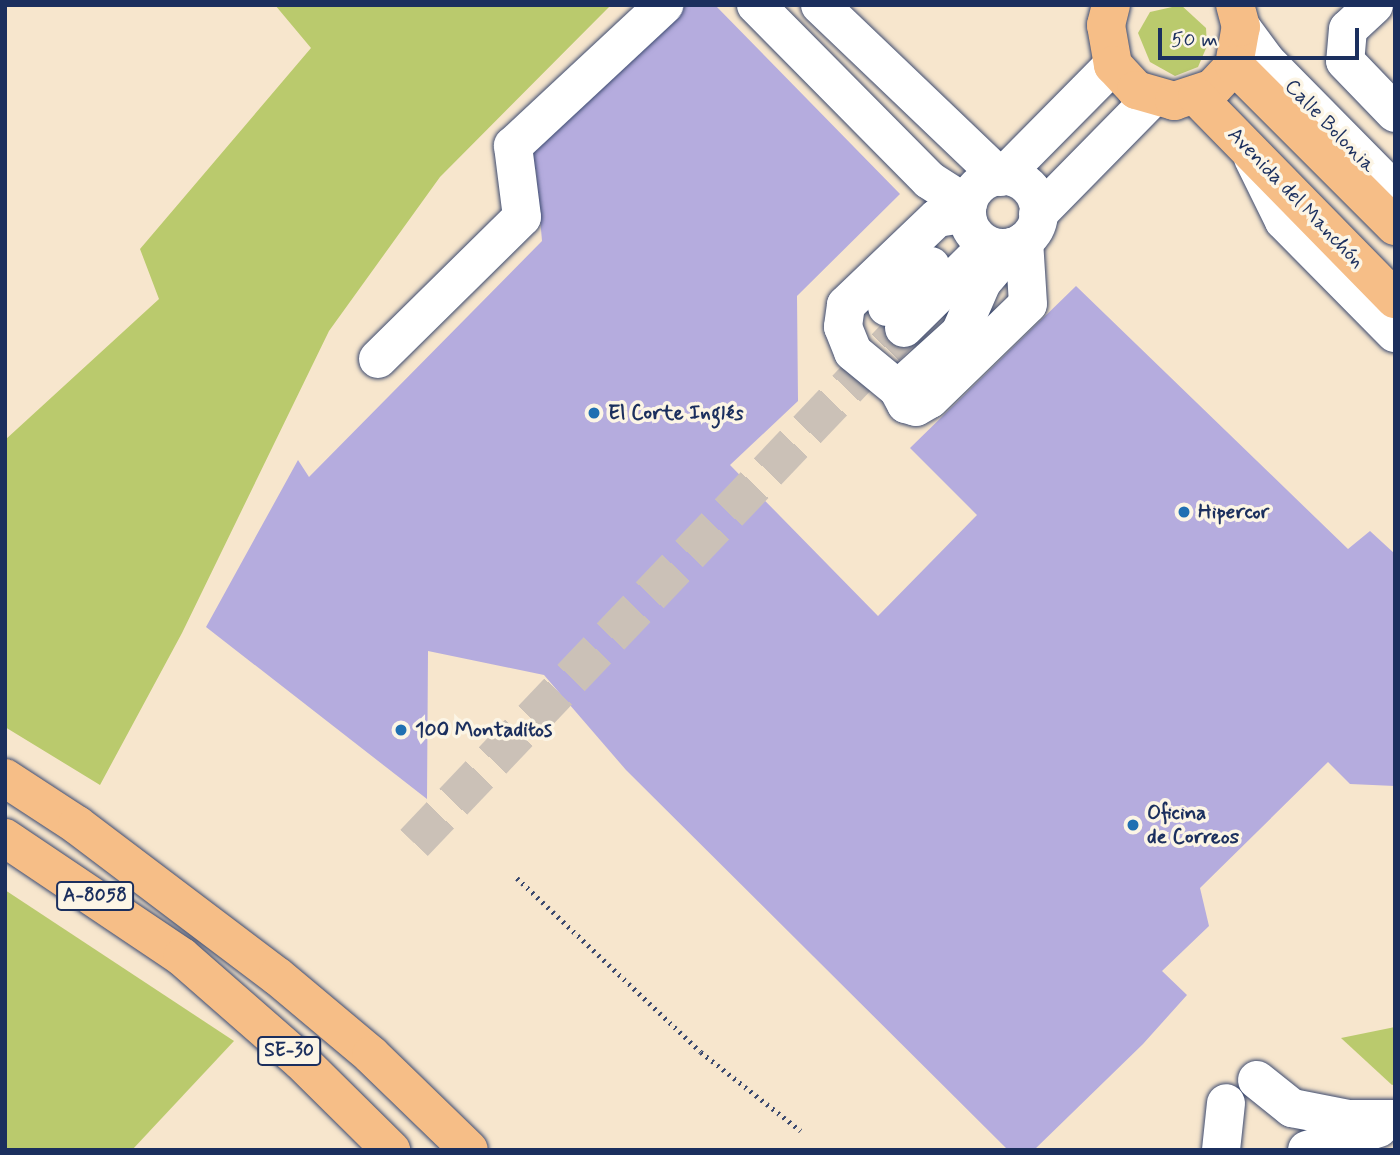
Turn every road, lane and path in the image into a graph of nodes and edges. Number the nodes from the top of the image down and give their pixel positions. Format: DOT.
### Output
graph roads {
  1 [pos="664,5"];
  2 [pos="756,5"];
  3 [pos="820,5"];
  4 [pos="1111,5"];
  5 [pos="1374,5"];
  6 [pos="1240,13"];
  7 [pos="1113,65"];
  8 [pos="1234,65"];
  9 [pos="1197,97"];
  10 [pos="1152,98"];
  11 [pos="1395,113"];
  12 [pos="1031,148"];
  13 [pos="1248,150"];
  14 [pos="972,151"];
  15 [pos="1002,176"];
  16 [pos="1395,192"];
  17 [pos="1395,226"];
  18 [pos="990,231"];
  19 [pos="1395,299"];
  20 [pos="896,318"];
  21 [pos="1395,333"];
  22 [pos="379,359"];
  23 [pos="897,405"];
  24 [pos="5,778"];
  25 [pos="5,838"];
  26 [pos="517,878"];
  27 [pos="183,957"];
  28 [pos="1257,1080"];
  29 [pos="1226,1104"];
  30 [pos="1395,1121"];
  31 [pos="802,1131"];
  32 [pos="391,1150"];
  33 [pos="420,1150"];
  34 [pos="469,1150"];
  35 [pos="1221,1150"];
  36 [pos="1307,1150"];
  1 -- 22 [label="lane"];
  2 -- 18 [label="lane"];
  3 -- 14 [label="lane"];
  4 -- 7 [label="main road"];
  5 -- 11 [label="lane"];
  6 -- 8 [label="main road"];
  6 -- 16 [label="lane, Calle Bolonia"];
  7 -- 10 [label="main road"];
  7 -- 12 [label="lane"];
  8 -- 9 [label="main road"];
  8 -- 17 [label="main road"];
  9 -- 10 [label="main road"];
  9 -- 13 [label="main road, Avenida del Manchón"];
  10 -- 18 [label="lane"];
  12 -- 14 [label="lane"];
  12 -- 15 [label="lane"];
  13 -- 19 [label="main road, Avenida del Manchón"];
  13 -- 21 [label="lane"];
  14 -- 15 [label="lane"];
  15 -- 18 [label="lane"];
  15 -- 18 [label="lane"];
  18 -- 20 [label="lane"];
  18 -- 23 [label="lane"];
  18 -- 23 [label="lane"];
  18 -- 23 [label="lane"];
  24 -- 34 [label="main road, A-8058"];
  25 -- 27 [label="main road, A-8058"];
  26 -- 31 [label="path"];
  27 -- 32 [label="main road, SE-30"];
  27 -- 33 [label="main road"];
  28 -- 30 [label="lane"];
  29 -- 35 [label="lane"];
  30 -- 36 [label="lane"];
}
